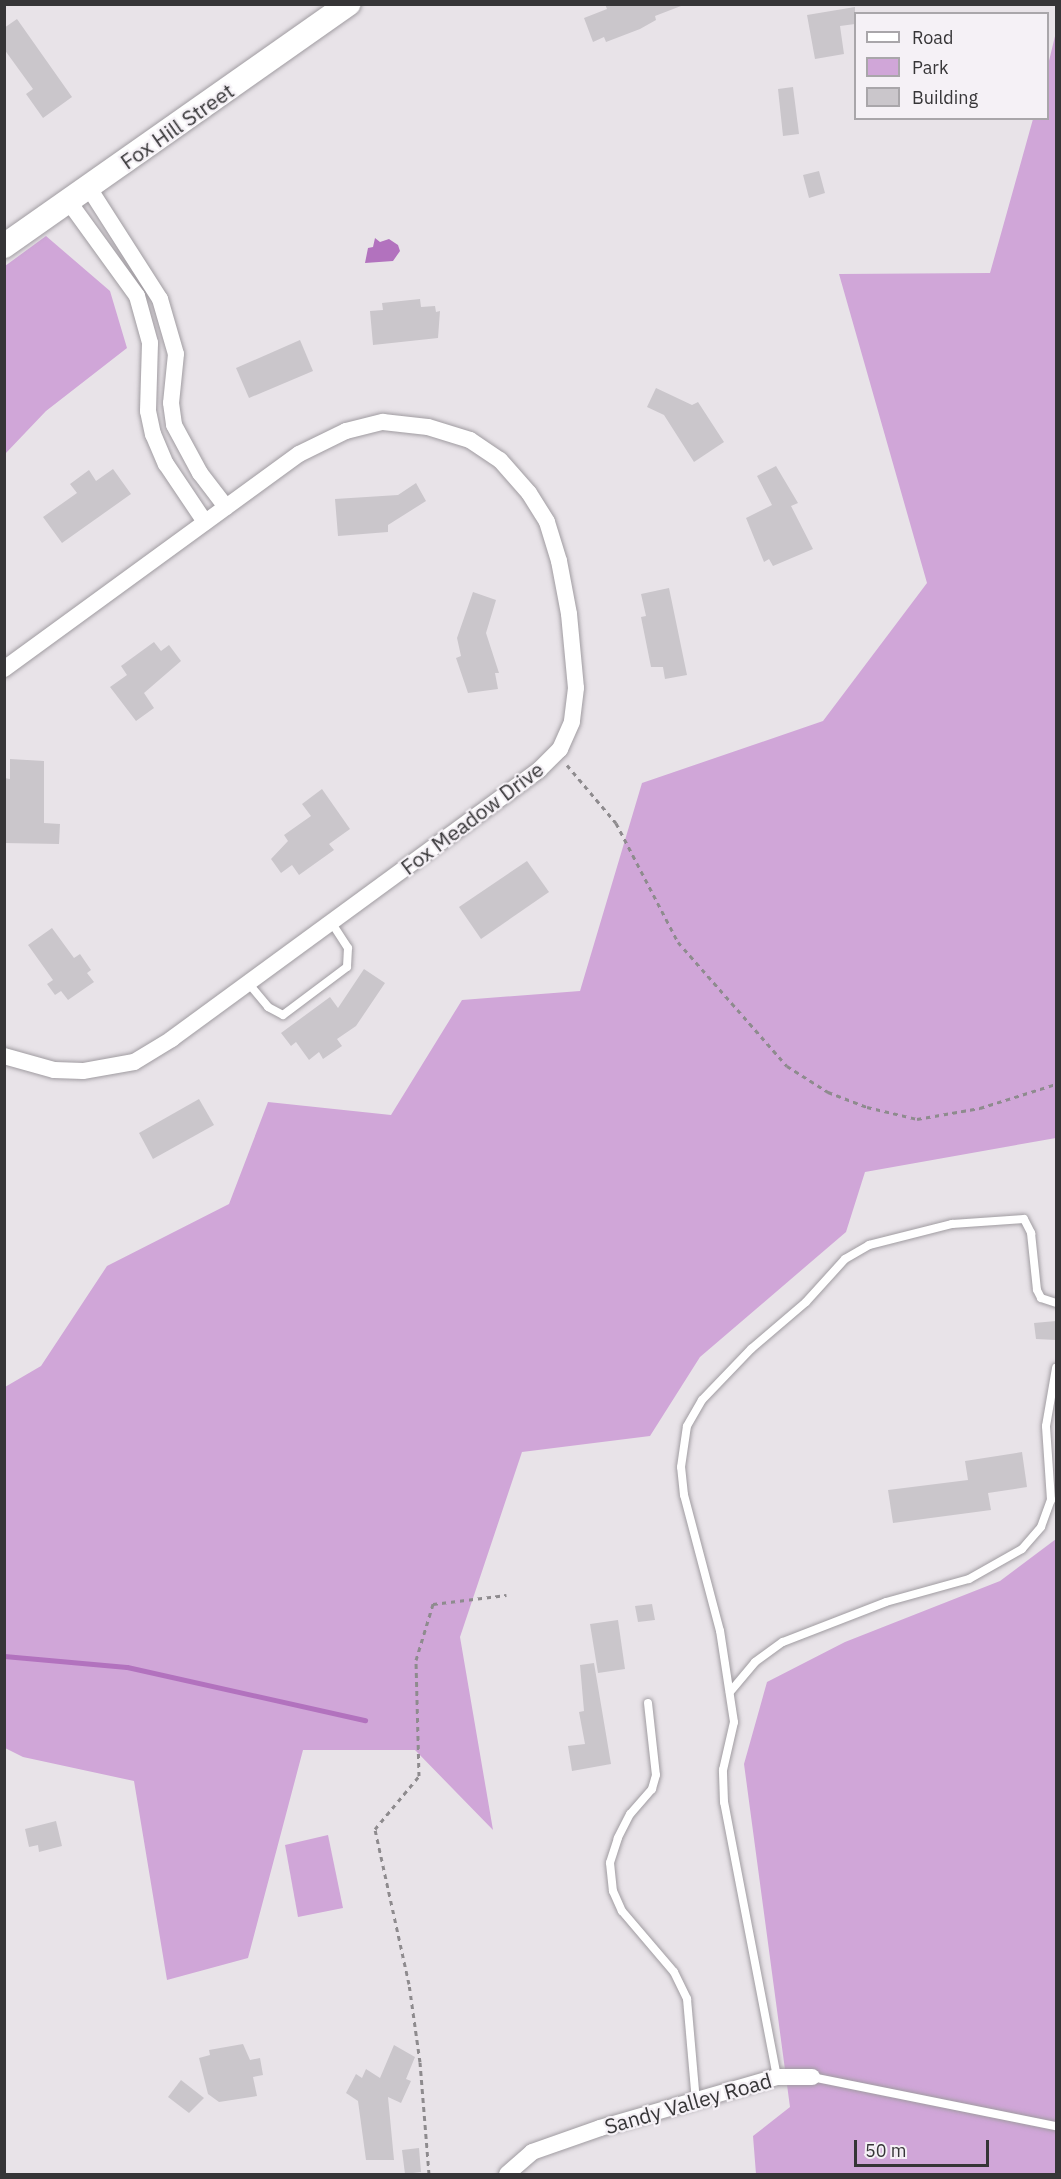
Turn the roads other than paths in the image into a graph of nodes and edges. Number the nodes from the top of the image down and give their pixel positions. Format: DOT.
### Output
graph roads {
  1 [pos="348,4"];
  2 [pos="89,188"];
  3 [pos="69,202"];
  4 [pos="4,246"];
  5 [pos="226,507"];
  6 [pos="205,522"];
  7 [pos="4,669"];
  8 [pos="332,923"];
  9 [pos="249,984"];
  10 [pos="4,1056"];
  11 [pos="1056,1303"];
  12 [pos="1056,1368"];
  13 [pos="730,1692"];
  14 [pos="648,1704"];
  15 [pos="777,2077"];
  16 [pos="812,2077"];
  17 [pos="696,2101"];
  18 [pos="1056,2126"];
  19 [pos="507,2175"];
  1 -- 2 [label="street, Fox Hill Street"];
  2 -- 3 [label="street, Fox Hill Street"];
  2 -- 5 [label="street"];
  3 -- 4 [label="street, Fox Hill Street"];
  3 -- 6 [label="street"];
  5 -- 6 [label="street, Fox Meadow Drive"];
  5 -- 8 [label="street, Fox Meadow Drive"];
  6 -- 7 [label="street, Fox Meadow Drive"];
  8 -- 9 [label="street, Fox Meadow Drive"];
  8 -- 9 [label="lane"];
  9 -- 10 [label="street, Fox Meadow Drive"];
  11 -- 13 [label="lane"];
  12 -- 13 [label="lane"];
  13 -- 15 [label="lane"];
  14 -- 17 [label="lane"];
  15 -- 16 [label="street, Sandy Valley Road"];
  15 -- 17 [label="street, Sandy Valley Road"];
  16 -- 18 [label="lane, Sandy Valley Road"];
  17 -- 19 [label="street, Sandy Valley Road"];
}
